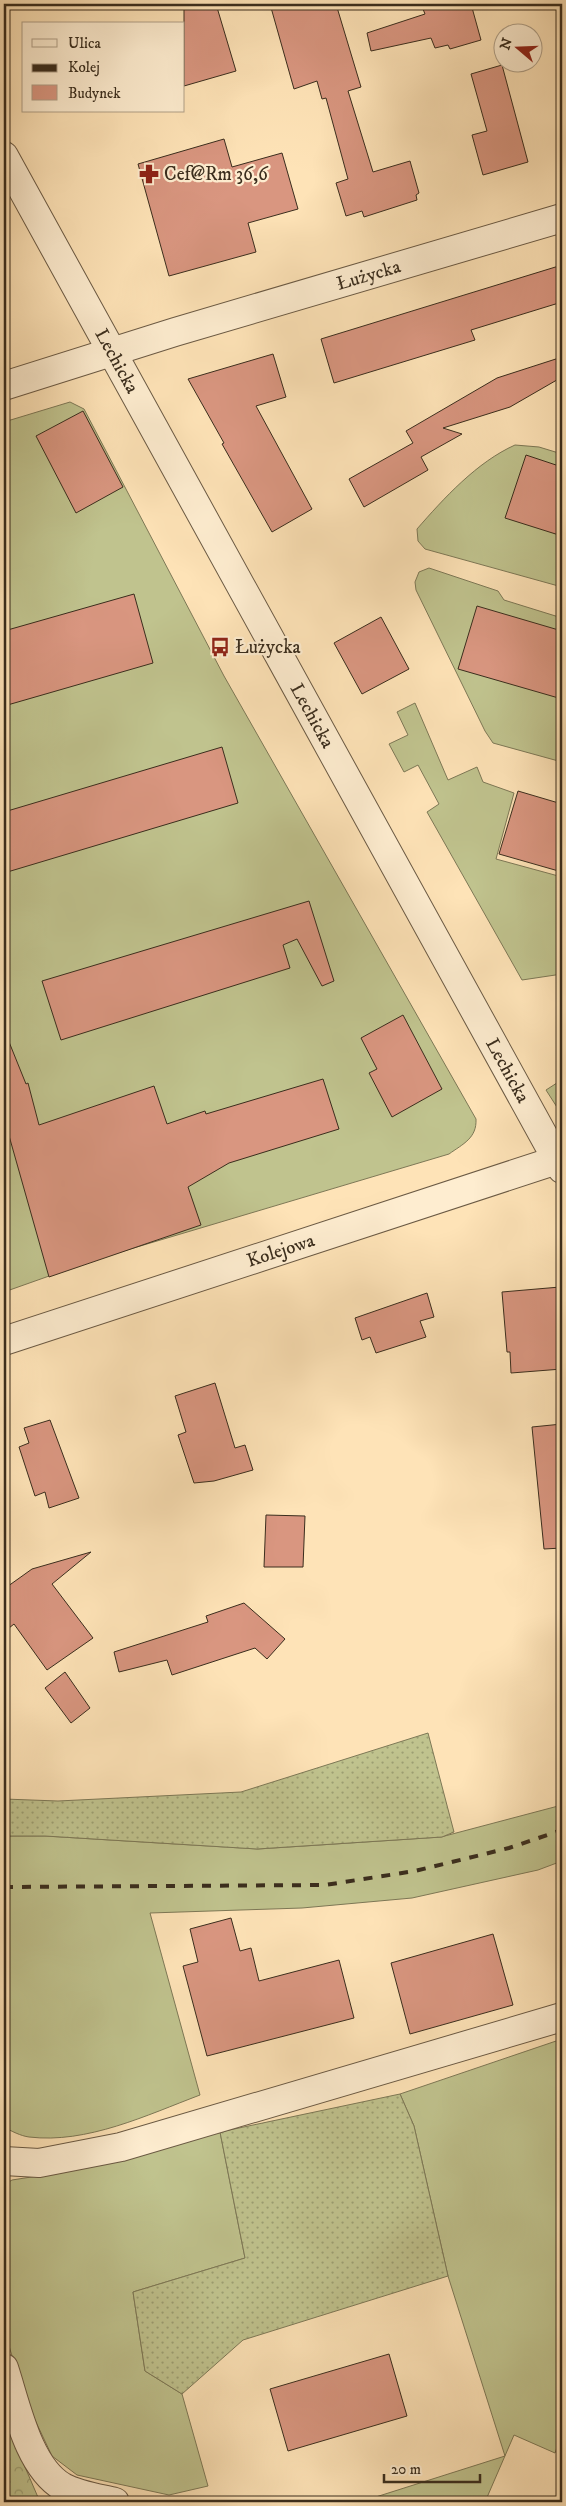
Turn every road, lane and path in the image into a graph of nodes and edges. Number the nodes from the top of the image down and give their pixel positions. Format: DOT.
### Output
graph roads {
  1 [pos="4,156"];
  2 [pos="562,218"];
  3 [pos="112,353"];
  4 [pos="4,386"];
  5 [pos="560,1165"];
  6 [pos="4,1341"];
  7 [pos="562,2017"];
  8 [pos="4,2160"];
  9 [pos="4,2368"];
  10 [pos="115,2502"];
  1 -- 3 [label="street, Lechicka"];
  2 -- 3 [label="street, Łużycka"];
  3 -- 4 [label="street, Łużycka"];
  3 -- 5 [label="street, Lechicka"];
  5 -- 6 [label="street, Kolejowa"];
  7 -- 8 [label="street"];
  9 -- 10 [label="street"];
}
